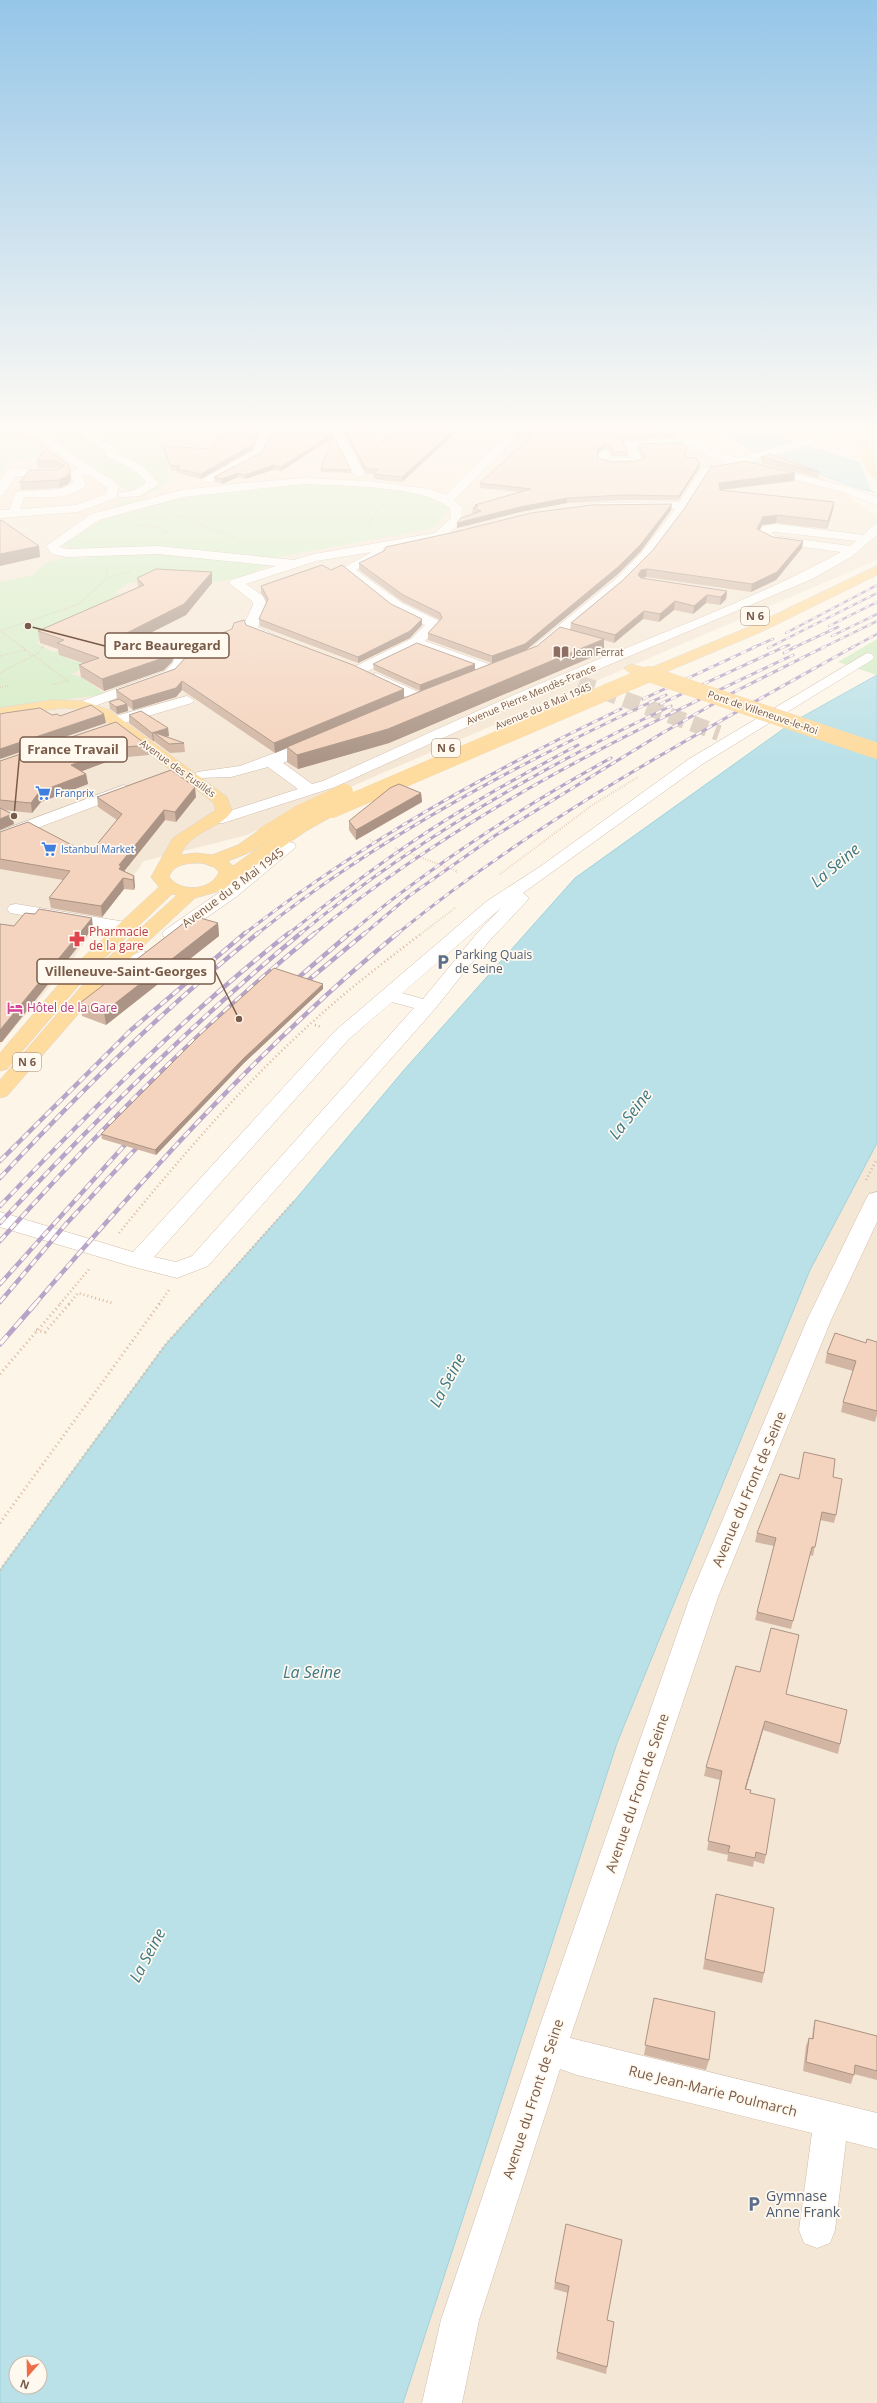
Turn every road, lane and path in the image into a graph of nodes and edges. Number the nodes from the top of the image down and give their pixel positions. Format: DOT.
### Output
graph roads {
  1 [pos="58,540"];
  2 [pos="418,540"];
  3 [pos="657,540"];
  4 [pos="780,540"];
  5 [pos="866,540"];
  6 [pos="399,544"];
  7 [pos="853,550"];
  8 [pos="877,559"];
  9 [pos="292,564"];
  10 [pos="877,570"];
  11 [pos="107,578"];
  12 [pos="736,595"];
  13 [pos="758,598"];
  14 [pos="0,631"];
  15 [pos="227,633"];
  16 [pos="557,634"];
  17 [pos="572,638"];
  18 [pos="416,642"];
  19 [pos="44,646"];
  20 [pos="289,646"];
  21 [pos="608,646"];
  22 [pos="25,650"];
  23 [pos="628,652"];
  24 [pos="32,655"];
  25 [pos="531,655"];
  26 [pos="0,656"];
  27 [pos="867,657"];
  28 [pos="344,665"];
  29 [pos="631,668"];
  30 [pos="359,670"];
  31 [pos="0,673"];
  32 [pos="58,674"];
  33 [pos="649,674"];
  34 [pos="470,678"];
  35 [pos="9,686"];
  36 [pos="0,687"];
  37 [pos="174,692"];
  38 [pos="434,692"];
  39 [pos="420,698"];
  40 [pos="84,706"];
  41 [pos="399,707"];
  42 [pos="0,712"];
  43 [pos="117,723"];
  44 [pos="99,731"];
  45 [pos="719,733"];
  46 [pos="328,737"];
  47 [pos="736,739"];
  48 [pos="877,751"];
  49 [pos="279,758"];
  50 [pos="204,775"];
  51 [pos="142,784"];
  52 [pos="312,791"];
  53 [pos="220,816"];
  54 [pos="189,833"];
  55 [pos="0,837"];
  56 [pos="273,840"];
  57 [pos="370,840"];
  58 [pos="386,846"];
  59 [pos="395,848"];
  60 [pos="208,859"];
  61 [pos="169,865"];
  62 [pos="547,870"];
  63 [pos="455,873"];
  64 [pos="224,886"];
  65 [pos="169,887"];
  66 [pos="191,892"];
  67 [pos="16,909"];
  68 [pos="126,927"];
  69 [pos="90,988"];
  70 [pos="351,991"];
  71 [pos="355,992"];
  72 [pos="387,995"];
  73 [pos="427,1006"];
  74 [pos="0,1065"];
  75 [pos="0,1092"];
  76 [pos="877,1199"];
  77 [pos="295,1200"];
  78 [pos="0,1220"];
  79 [pos="138,1261"];
  80 [pos="177,1270"];
  81 [pos="112,1303"];
  82 [pos="0,1374"];
  83 [pos="0,1523"];
  84 [pos="0,1570"];
  85 [pos="550,2048"];
  86 [pos="831,2120"];
  87 [pos="877,2131"];
  88 [pos="818,2230"];
  89 [pos="442,2403"];
  1 -- 9 [label="street"];
  2 -- 6 [label="street"];
  3 -- 16 [label="street"];
  4 -- 7 [label="street"];
  5 -- 7 [label="street, Avenue Pierre Mendès-France"];
  6 -- 9 [label="street"];
  6 -- 18 [label="street"];
  7 -- 13 [label="street, Avenue Pierre Mendès-France"];
  8 -- 29 [label="main road, Avenue du 8 Mai 1945 / N 6"];
  9 -- 20 [label="street"];
  10 -- 33 [label="main road, Avenue du 8 Mai 1945 / N 6"];
  11 -- 14 [label="path"];
  12 -- 13 [label="street"];
  13 -- 23 [label="street, Avenue Pierre Mendès-France"];
  14 -- 22 [label="path"];
  15 -- 40 [label="street"];
  16 -- 17 [label="street"];
  16 -- 25 [label="street"];
  18 -- 30 [label="street"];
  18 -- 34 [label="street"];
  19 -- 24 [label="path"];
  21 -- 23 [label="street"];
  22 -- 24 [label="path"];
  22 -- 26 [label="path"];
  23 -- 52 [label="street, Avenue Pierre Mendès-France"];
  24 -- 31 [label="path"];
  24 -- 32 [label="path"];
  27 -- 47 [label="street"];
  28 -- 30 [label="street"];
  29 -- 33 [label="main road, Pont de Villeneuve-le-Roi"];
  29 -- 56 [label="main road, Avenue du 8 Mai 1945 / N 6, bridge"];
  30 -- 39 [label="street"];
  33 -- 48 [label="main road, Pont de Villeneuve-le-Roi, bridge"];
  33 -- 56 [label="main road, Avenue du 8 Mai 1945 / N 6, bridge"];
  35 -- 36 [label="path"];
  37 -- 43 [label="street"];
  38 -- 39 [label="street"];
  39 -- 41 [label="street"];
  40 -- 42 [label="main road, Avenue des Fusillés"];
  40 -- 43 [label="main road, Avenue des Fusillés"];
  43 -- 44 [label="street"];
  43 -- 53 [label="main road, Avenue des Fusillés"];
  45 -- 47 [label="street"];
  46 -- 49 [label="street"];
  47 -- 62 [label="street"];
  49 -- 50 [label="street"];
  49 -- 52 [label="street"];
  51 -- 55 [label="street"];
  52 -- 53 [label="street, Avenue Pierre Mendès-France"];
  53 -- 54 [label="main road"];
  54 -- 60 [label="main road"];
  54 -- 61 [label="main road"];
  56 -- 60 [label="main road, Avenue du 8 Mai 1945 / N 6"];
  56 -- 64 [label="street, Avenue du 8 Mai 1945 / N 6"];
  57 -- 58 [label="path"];
  59 -- 63 [label="path"];
  60 -- 61 [label="main road, N 6"];
  60 -- 64 [label="main road"];
  61 -- 65 [label="main road"];
  62 -- 72 [label="street"];
  62 -- 73 [label="street"];
  64 -- 66 [label="main road, N 6"];
  64 -- 69 [label="street, Avenue du 8 Mai 1945 / N 6"];
  65 -- 66 [label="main road, N 6"];
  65 -- 68 [label="main road, N 6"];
  66 -- 69 [label="main road, Avenue du 8 Mai 1945 / N 6"];
  67 -- 68 [label="street"];
  68 -- 74 [label="main road, N 6"];
  69 -- 75 [label="main road, Avenue du 8 Mai 1945 / N 6"];
  70 -- 71 [label="path"];
  72 -- 73 [label="street"];
  72 -- 79 [label="street"];
  73 -- 80 [label="street"];
  76 -- 85 [label="street, Avenue du Front de Seine"];
  77 -- 84 [label="path"];
  78 -- 79 [label="street"];
  79 -- 80 [label="street"];
  80 -- 83 [label="path"];
  81 -- 82 [label="path"];
  85 -- 86 [label="street, Rue Jean-Marie Poulmarch"];
  85 -- 89 [label="street, Avenue du Front de Seine"];
  86 -- 87 [label="street, Rue Jean-Marie Poulmarch"];
  86 -- 88 [label="street"];
}
